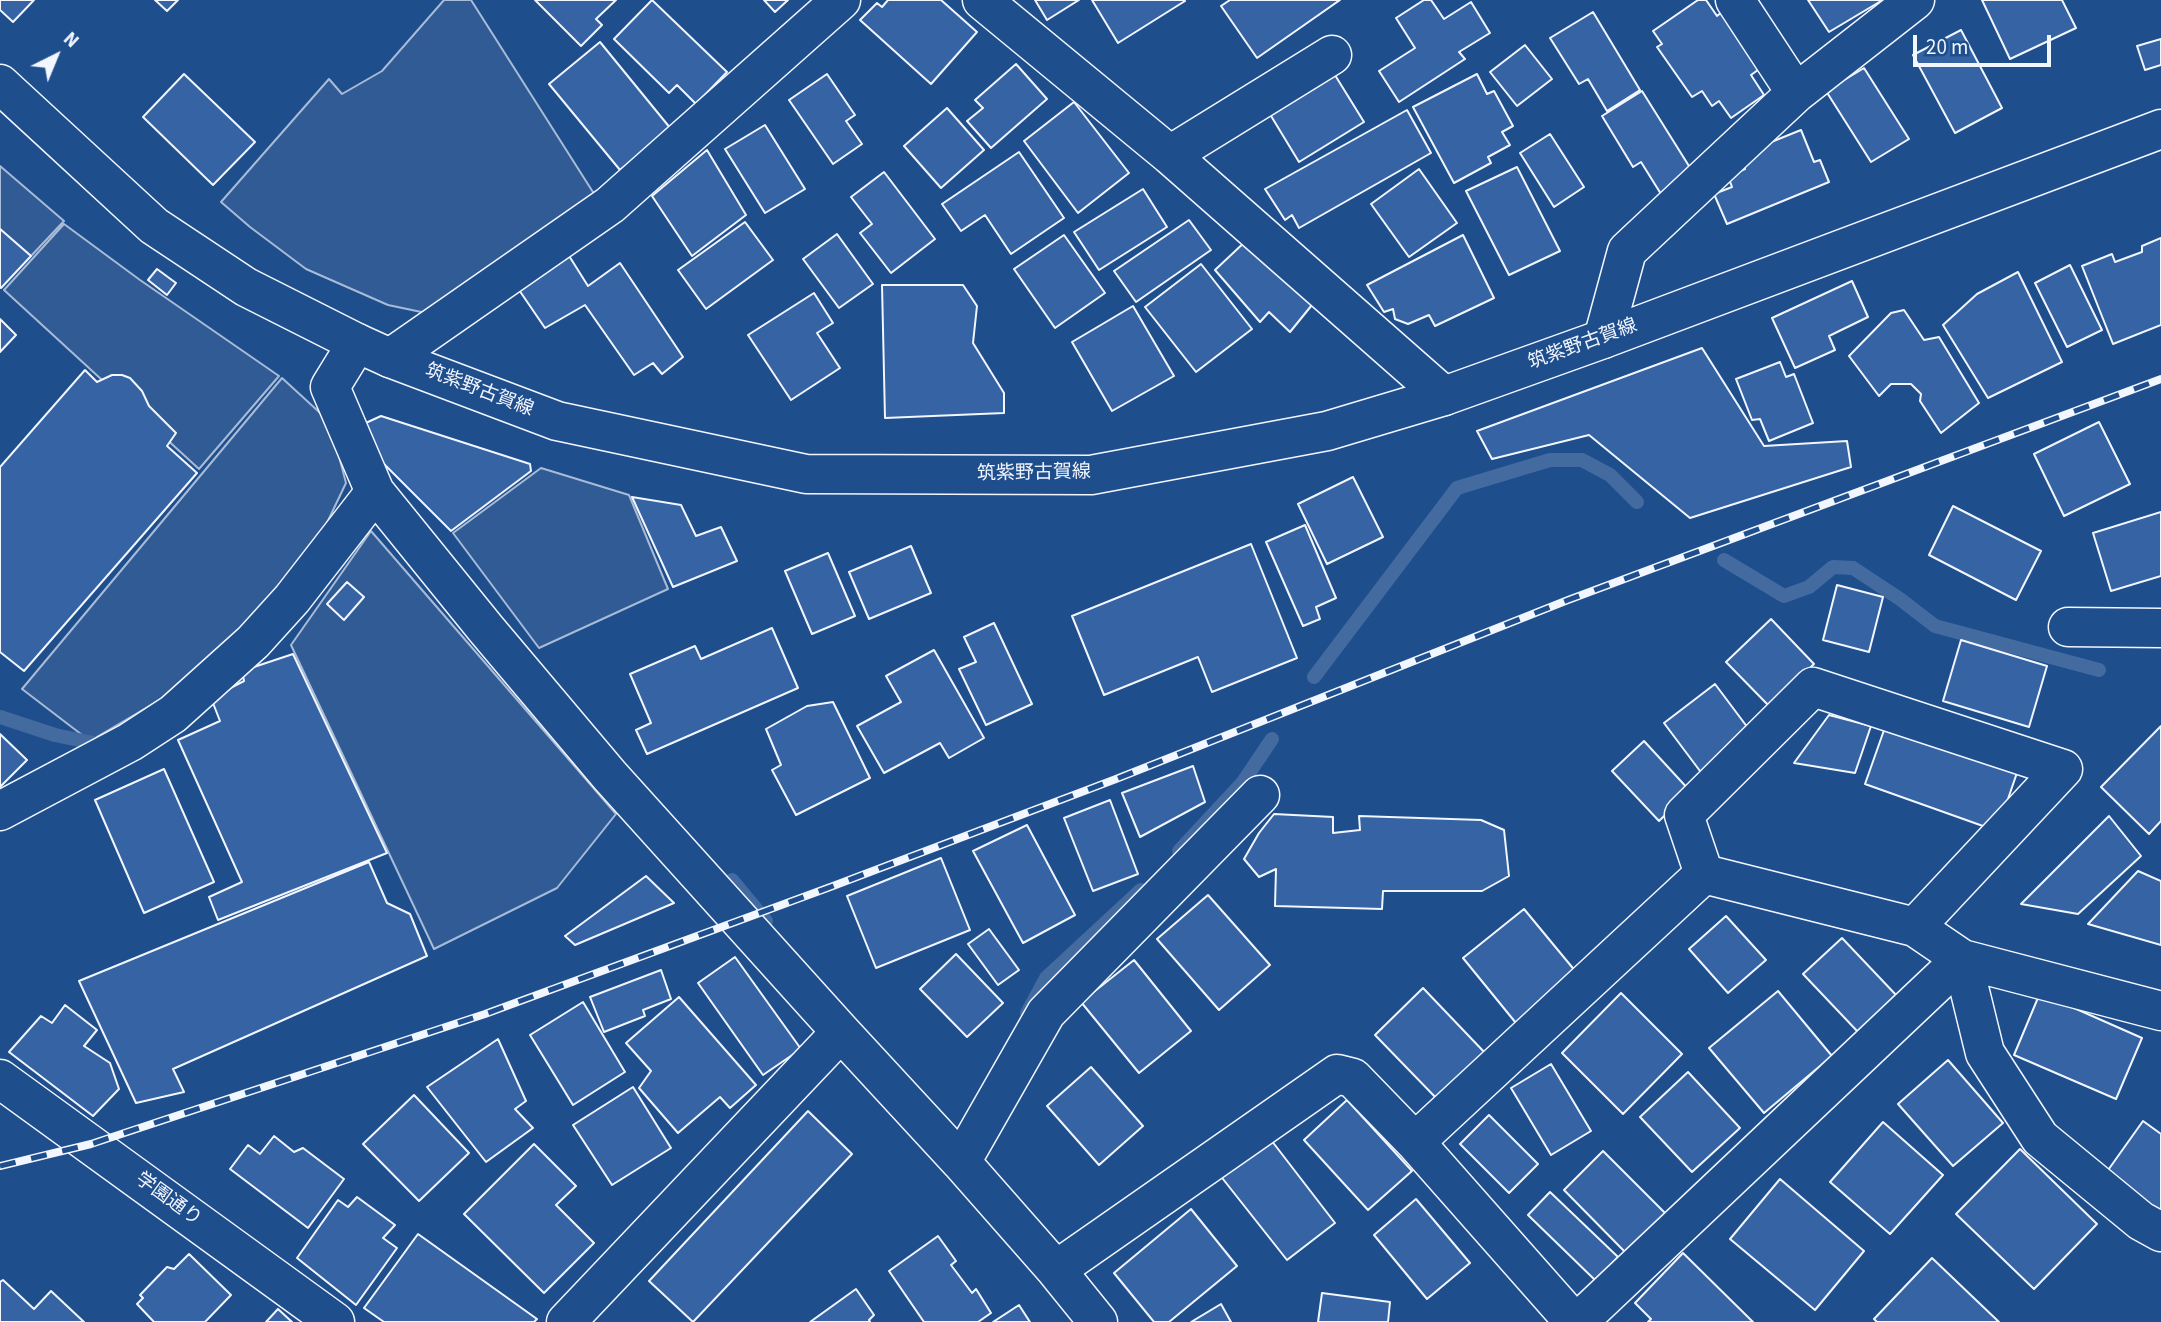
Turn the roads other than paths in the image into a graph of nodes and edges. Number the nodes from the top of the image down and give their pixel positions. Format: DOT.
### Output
graph roads {
  1 [pos="841,0"];
  2 [pos="982,0"];
  3 [pos="1735,0"];
  4 [pos="1914,0"];
  5 [pos="1332,55"];
  6 [pos="0,84"];
  7 [pos="1796,93"];
  8 [pos="2161,129"];
  9 [pos="1170,155"];
  10 [pos="1603,339"];
  11 [pos="374,351"];
  12 [pos="1444,396"];
  13 [pos="375,492"];
  14 [pos="2068,627"];
  15 [pos="2161,628"];
  16 [pos="1260,795"];
  17 [pos="0,811"];
  18 [pos="1704,874"];
  19 [pos="1915,927"];
  20 [pos="1962,959"];
  21 [pos="2161,1011"];
  22 [pos="841,1032"];
  23 [pos="0,1079"];
  24 [pos="1415,1142"];
  25 [pos="961,1162"];
  26 [pos="2161,1232"];
  27 [pos="1056,1269"];
  28 [pos="335,1322"];
  29 [pos="566,1322"];
  30 [pos="1098,1322"];
  31 [pos="1576,1322"];
  1 -- 11 [label="street"];
  2 -- 9 [label="street"];
  3 -- 7 [label="street"];
  4 -- 7 [label="street"];
  5 -- 9 [label="street"];
  6 -- 11 [label="street, 筑紫野古賀線"];
  7 -- 10 [label="street"];
  8 -- 10 [label="street, 筑紫野古賀線"];
  9 -- 12 [label="street"];
  10 -- 12 [label="street, 筑紫野古賀線"];
  11 -- 12 [label="street, 筑紫野古賀線"];
  11 -- 13 [label="street"];
  13 -- 17 [label="street"];
  13 -- 22 [label="street"];
  14 -- 15 [label="street"];
  16 -- 25 [label="street"];
  18 -- 19 [label="street"];
  18 -- 19 [label="street"];
  18 -- 24 [label="street"];
  19 -- 20 [label="street"];
  20 -- 21 [label="street"];
  20 -- 26 [label="street"];
  20 -- 31 [label="street"];
  22 -- 25 [label="street"];
  22 -- 29 [label="street"];
  23 -- 28 [label="street, 学園通り"];
  24 -- 27 [label="street"];
  24 -- 31 [label="street"];
  25 -- 27 [label="street"];
  27 -- 30 [label="street"];
}
